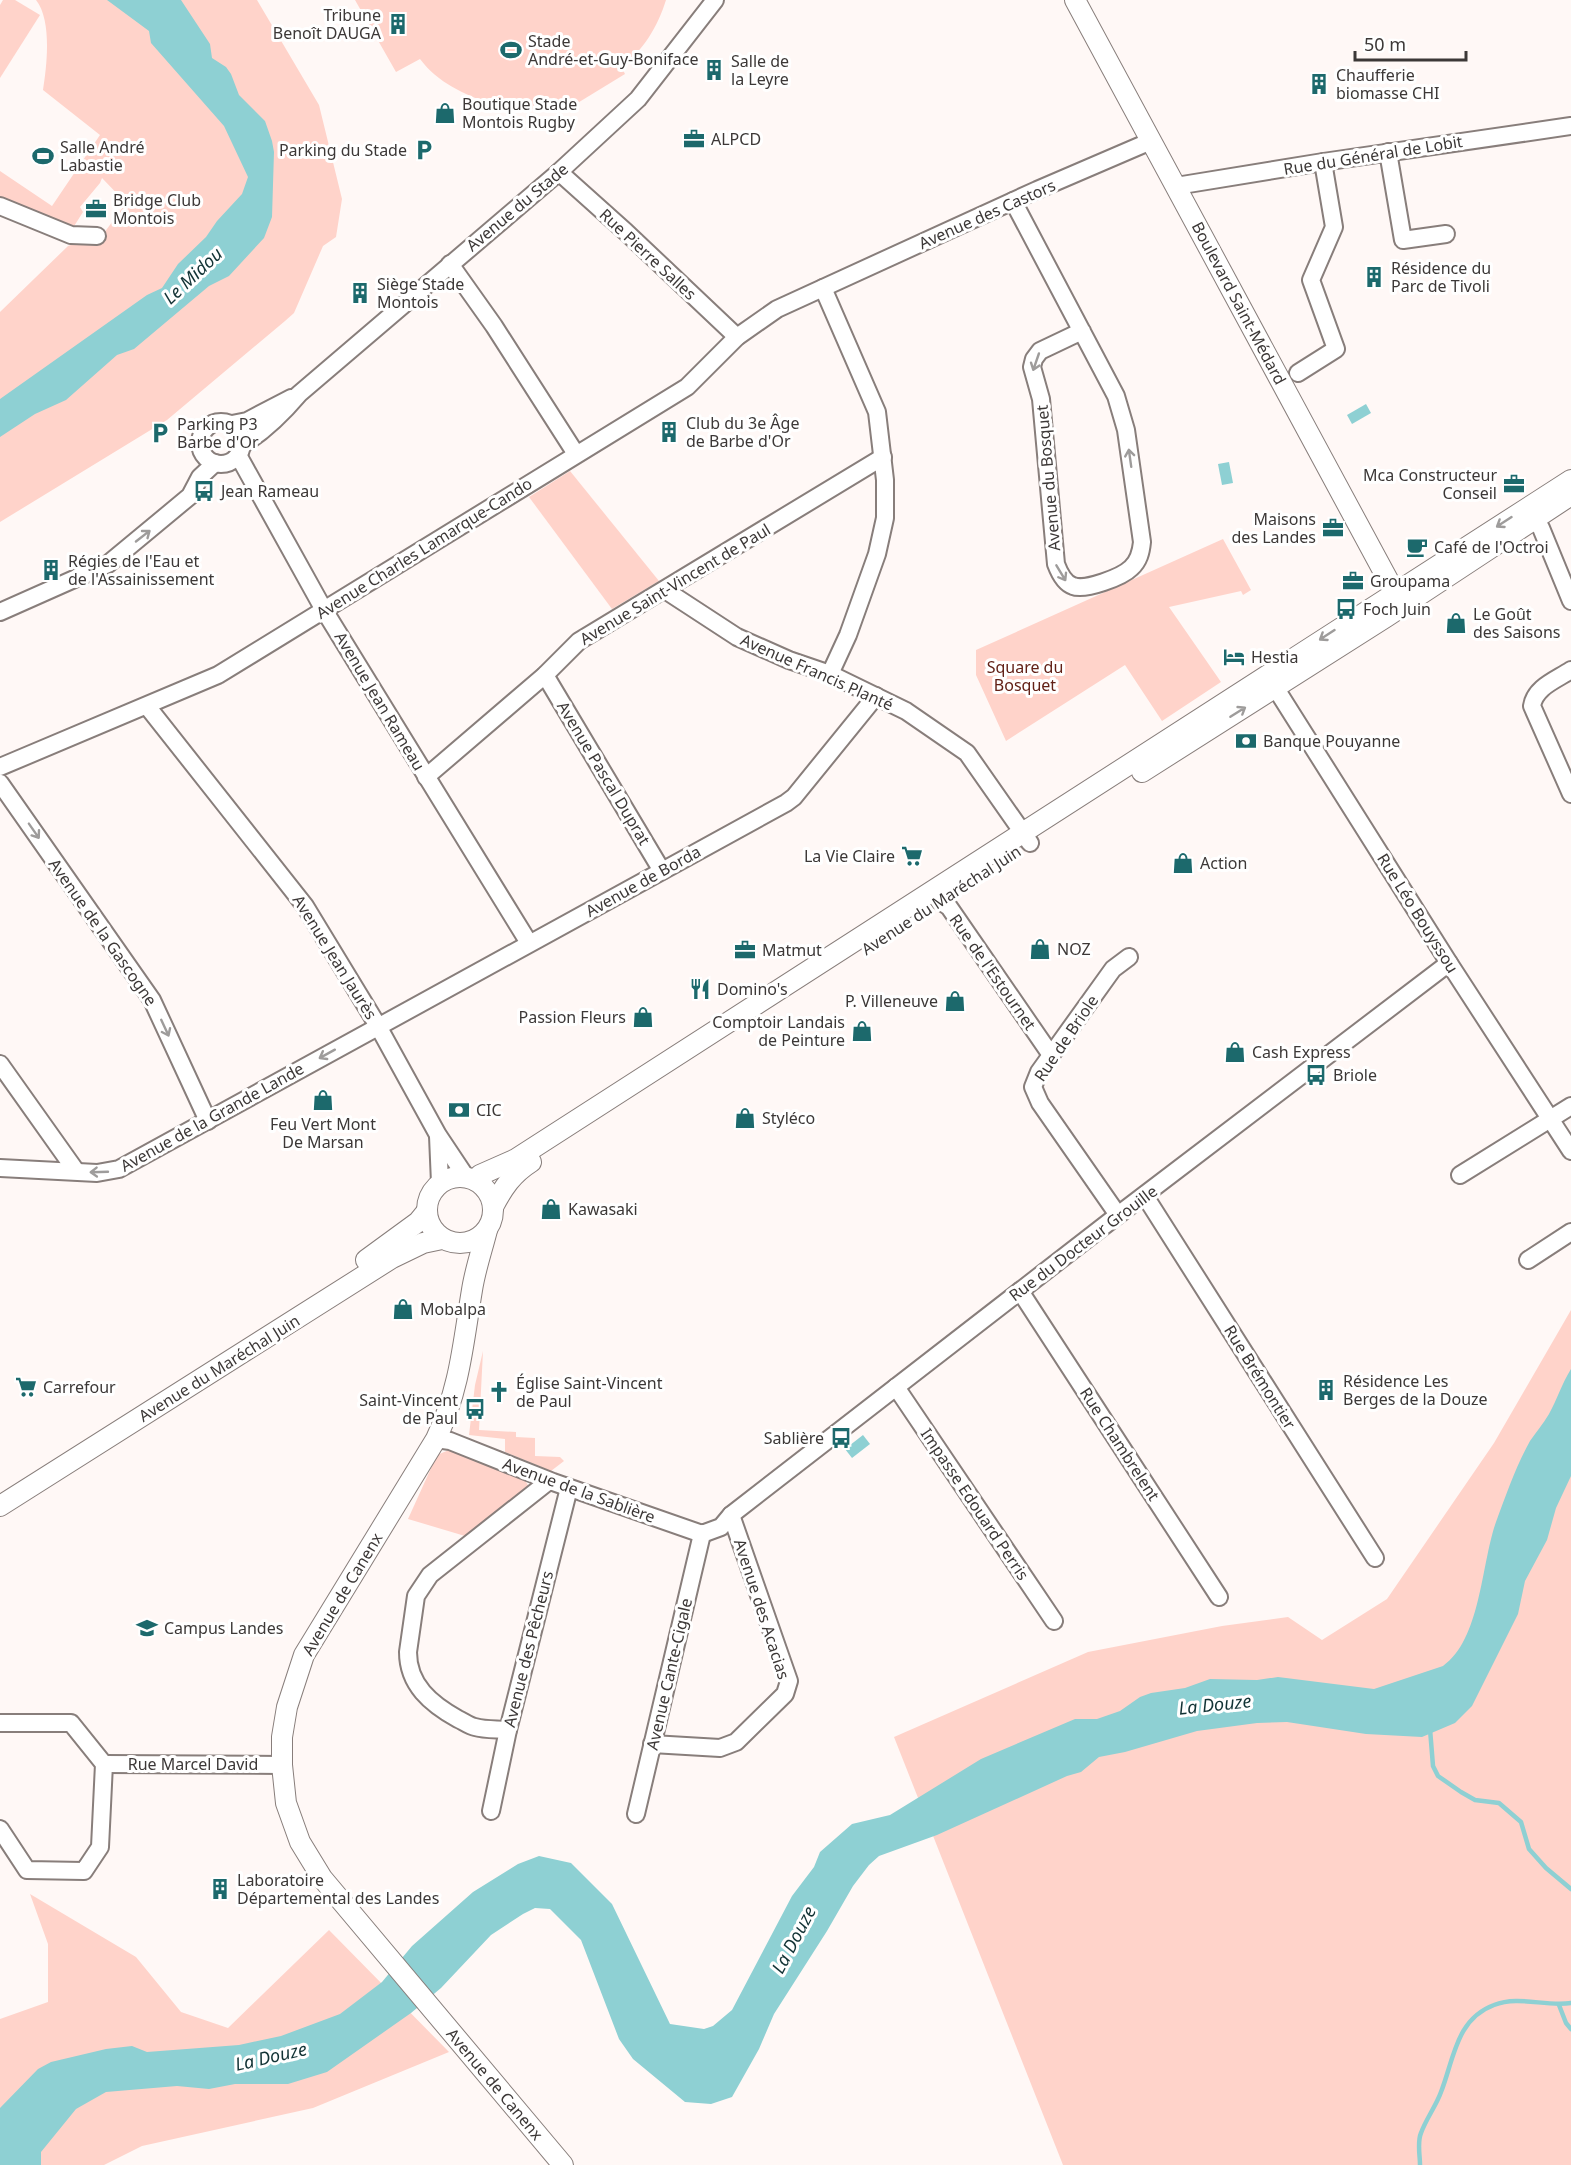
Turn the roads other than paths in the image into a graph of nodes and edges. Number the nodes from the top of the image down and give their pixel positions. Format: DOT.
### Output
graph roads {
  1 [pos="715,0"];
  2 [pos="1075,0"];
  3 [pos="1571,126"];
  4 [pos="1151,141"];
  5 [pos="1388,152"];
  6 [pos="1323,162"];
  7 [pos="559,172"];
  8 [pos="1176,186"];
  9 [pos="1013,201"];
  10 [pos="0,206"];
  11 [pos="1446,234"];
  12 [pos="97,236"];
  13 [pos="450,264"];
  14 [pos="823,288"];
  15 [pos="1082,331"];
  16 [pos="737,337"];
  17 [pos="1298,373"];
  18 [pos="299,394"];
  19 [pos="231,424"];
  20 [pos="240,450"];
  21 [pos="576,454"];
  22 [pos="883,457"];
  23 [pos="215,463"];
  24 [pos="1571,480"];
  25 [pos="1571,495"];
  26 [pos="1531,513"];
  27 [pos="665,590"];
  28 [pos="1398,600"];
  29 [pos="1571,601"];
  30 [pos="324,610"];
  31 [pos="0,612"];
  32 [pos="1571,670"];
  33 [pos="830,674"];
  34 [pos="545,675"];
  35 [pos="1272,681"];
  36 [pos="876,696"];
  37 [pos="147,706"];
  38 [pos="0,767"];
  39 [pos="426,777"];
  40 [pos="0,783"];
  41 [pos="1571,794"];
  42 [pos="1026,838"];
  43 [pos="662,871"];
  44 [pos="936,896"];
  45 [pos="529,943"];
  46 [pos="1129,957"];
  47 [pos="1449,963"];
  48 [pos="378,1026"];
  49 [pos="1051,1055"];
  50 [pos="0,1064"];
  51 [pos="1571,1106"];
  52 [pos="1550,1119"];
  53 [pos="208,1121"];
  54 [pos="438,1135"];
  55 [pos="1571,1151"];
  56 [pos="0,1168"];
  57 [pos="75,1171"];
  58 [pos="1460,1175"];
  59 [pos="471,1179"];
  60 [pos="440,1184"];
  61 [pos="1145,1196"];
  62 [pos="494,1208"];
  63 [pos="427,1211"];
  64 [pos="1118,1215"];
  65 [pos="486,1230"];
  66 [pos="1571,1232"];
  67 [pos="446,1240"];
  68 [pos="1528,1260"];
  69 [pos="472,1287"];
  70 [pos="1020,1291"];
  71 [pos="896,1387"];
  72 [pos="436,1439"];
  73 [pos="549,1481"];
  74 [pos="569,1488"];
  75 [pos="0,1493"];
  76 [pos="0,1506"];
  77 [pos="726,1521"];
  78 [pos="702,1534"];
  79 [pos="1374,1558"];
  80 [pos="1219,1597"];
  81 [pos="1054,1622"];
  82 [pos="0,1723"];
  83 [pos="508,1730"];
  84 [pos="652,1744"];
  85 [pos="104,1764"];
  86 [pos="282,1765"];
  87 [pos="491,1811"];
  88 [pos="636,1814"];
  89 [pos="0,1829"];
  90 [pos="563,2165"];
  1 -- 7 [label="street, Avenue du Stade"];
  2 -- 4 [label="main road, Boulevard Saint-Médard"];
  3 -- 5 [label="street, Rue du Général de Lobit"];
  4 -- 8 [label="main road, Boulevard Saint-Médard"];
  4 -- 9 [label="street, Avenue des Castors"];
  5 -- 6 [label="street, Rue du Général de Lobit"];
  5 -- 11 [label="street"];
  6 -- 8 [label="street, Rue du Général de Lobit"];
  6 -- 17 [label="street"];
  7 -- 13 [label="street, Avenue du Stade"];
  7 -- 16 [label="street, Rue Pierre Salles"];
  8 -- 28 [label="main road, Boulevard Saint-Médard"];
  9 -- 14 [label="street, Avenue des Castors"];
  9 -- 15 [label="street, Avenue du Bosquet"];
  10 -- 12 [label="street"];
  13 -- 18 [label="street, Avenue du Stade"];
  13 -- 21 [label="street"];
  14 -- 16 [label="street, Avenue Charles Lamarque-Cando"];
  14 -- 22 [label="street"];
  15 -- 15 [label="street, Avenue du Bosquet, one-way"];
  16 -- 21 [label="street, Avenue Charles Lamarque-Cando"];
  18 -- 19 [label="street, Avenue du Stade"];
  18 -- 20 [label="street, Avenue du Stade"];
  19 -- 20 [label="street"];
  19 -- 23 [label="street"];
  20 -- 23 [label="street"];
  20 -- 30 [label="street, Avenue Jean Rameau"];
  21 -- 30 [label="street, Avenue Charles Lamarque-Cando"];
  22 -- 27 [label="street, Avenue Saint-Vincent de Paul"];
  22 -- 33 [label="street"];
  31 -- 23 [label="street, one-way"];
  24 -- 26 [label="main road"];
  25 -- 26 [label="main road"];
  26 -- 28 [label="main road, Avenue du Maréchal Juin"];
  26 -- 29 [label="street"];
  27 -- 33 [label="street, Avenue Francis Planté"];
  27 -- 34 [label="street, Avenue Saint-Vincent de Paul"];
  28 -- 35 [label="main road, Avenue du Maréchal Juin"];
  30 -- 37 [label="street, Avenue Charles Lamarque-Cando"];
  30 -- 39 [label="street, Avenue Jean Rameau"];
  32 -- 41 [label="street"];
  33 -- 36 [label="street, Avenue Francis Planté"];
  34 -- 39 [label="street, Avenue Saint-Vincent de Paul"];
  34 -- 43 [label="street, Avenue Pascal Duprat"];
  35 -- 42 [label="main road, Avenue du Maréchal Juin"];
  35 -- 47 [label="street, Rue Léo Bouyssou"];
  36 -- 42 [label="street, Avenue Francis Planté"];
  36 -- 43 [label="street, Avenue de Borda"];
  37 -- 38 [label="street, Avenue Charles Lamarque-Cando"];
  37 -- 48 [label="street, Avenue Jean Jaurès"];
  39 -- 45 [label="street, Avenue Jean Rameau"];
  40 -- 53 [label="street, Avenue de la Gascogne, one-way"];
  42 -- 44 [label="main road, Avenue du Maréchal Juin"];
  43 -- 45 [label="street, Avenue de Borda"];
  44 -- 49 [label="street, Rue de l'Estournet"];
  44 -- 59 [label="main road, Avenue du Maréchal Juin"];
  44 -- 62 [label="main road, Avenue du Maréchal Juin"];
  45 -- 48 [label="street, Avenue de Borda"];
  46 -- 49 [label="street, Rue de Briole"];
  47 -- 52 [label="street, Rue Léo Bouyssou"];
  47 -- 61 [label="street, Rue du Docteur Grouille"];
  48 -- 53 [label="street, Avenue de la Grande Lande, one-way"];
  48 -- 54 [label="street, Avenue Jean Jaurès"];
  49 -- 64 [label="street, Rue de Briole"];
  50 -- 57 [label="street"];
  51 -- 52 [label="street"];
  52 -- 55 [label="street, Rue Léo Bouyssou"];
  52 -- 58 [label="street"];
  53 -- 57 [label="street, Avenue de la Grande Lande, one-way"];
  54 -- 59 [label="street, Avenue Jean Jaurès"];
  54 -- 60 [label="street, Avenue Jean Jaurès"];
  56 -- 57 [label="street, Avenue de la Grande Lande"];
  59 -- 60 [label="main road"];
  59 -- 62 [label="main road"];
  60 -- 63 [label="main road"];
  61 -- 64 [label="street, Rue du Docteur Grouille"];
  61 -- 79 [label="street, Rue Brémontier"];
  62 -- 65 [label="main road"];
  63 -- 67 [label="main road"];
  63 -- 75 [label="main road, Avenue du Maréchal Juin"];
  64 -- 70 [label="street, Rue du Docteur Grouille"];
  65 -- 67 [label="main road"];
  65 -- 69 [label="main road, Avenue de Canenx"];
  66 -- 68 [label="street"];
  67 -- 69 [label="main road, Avenue de Canenx"];
  67 -- 76 [label="main road, Avenue du Maréchal Juin"];
  69 -- 72 [label="main road, Avenue de Canenx"];
  70 -- 71 [label="street, Rue du Docteur Grouille"];
  70 -- 80 [label="street, Rue Chambrelent"];
  71 -- 77 [label="street, Rue du Docteur Grouille"];
  71 -- 81 [label="street, Impasse Edouard Perris"];
  72 -- 73 [label="street, Avenue de la Sablière"];
  72 -- 86 [label="main road, Avenue de Canenx"];
  73 -- 74 [label="street, Avenue de la Sablière"];
  73 -- 83 [label="street"];
  74 -- 78 [label="street, Avenue de la Sablière"];
  74 -- 83 [label="street, Avenue des Pêcheurs"];
  77 -- 78 [label="street"];
  77 -- 84 [label="street, Avenue des Acacias"];
  78 -- 84 [label="street, Avenue Cante-Cigale"];
  82 -- 85 [label="street, Rue Marcel David"];
  83 -- 87 [label="street, Avenue des Pêcheurs"];
  84 -- 88 [label="street, Avenue Cante-Cigale"];
  85 -- 86 [label="street, Rue Marcel David"];
  85 -- 89 [label="street, Rue Marcel David"];
  86 -- 90 [label="main road, Avenue de Canenx"];
}
